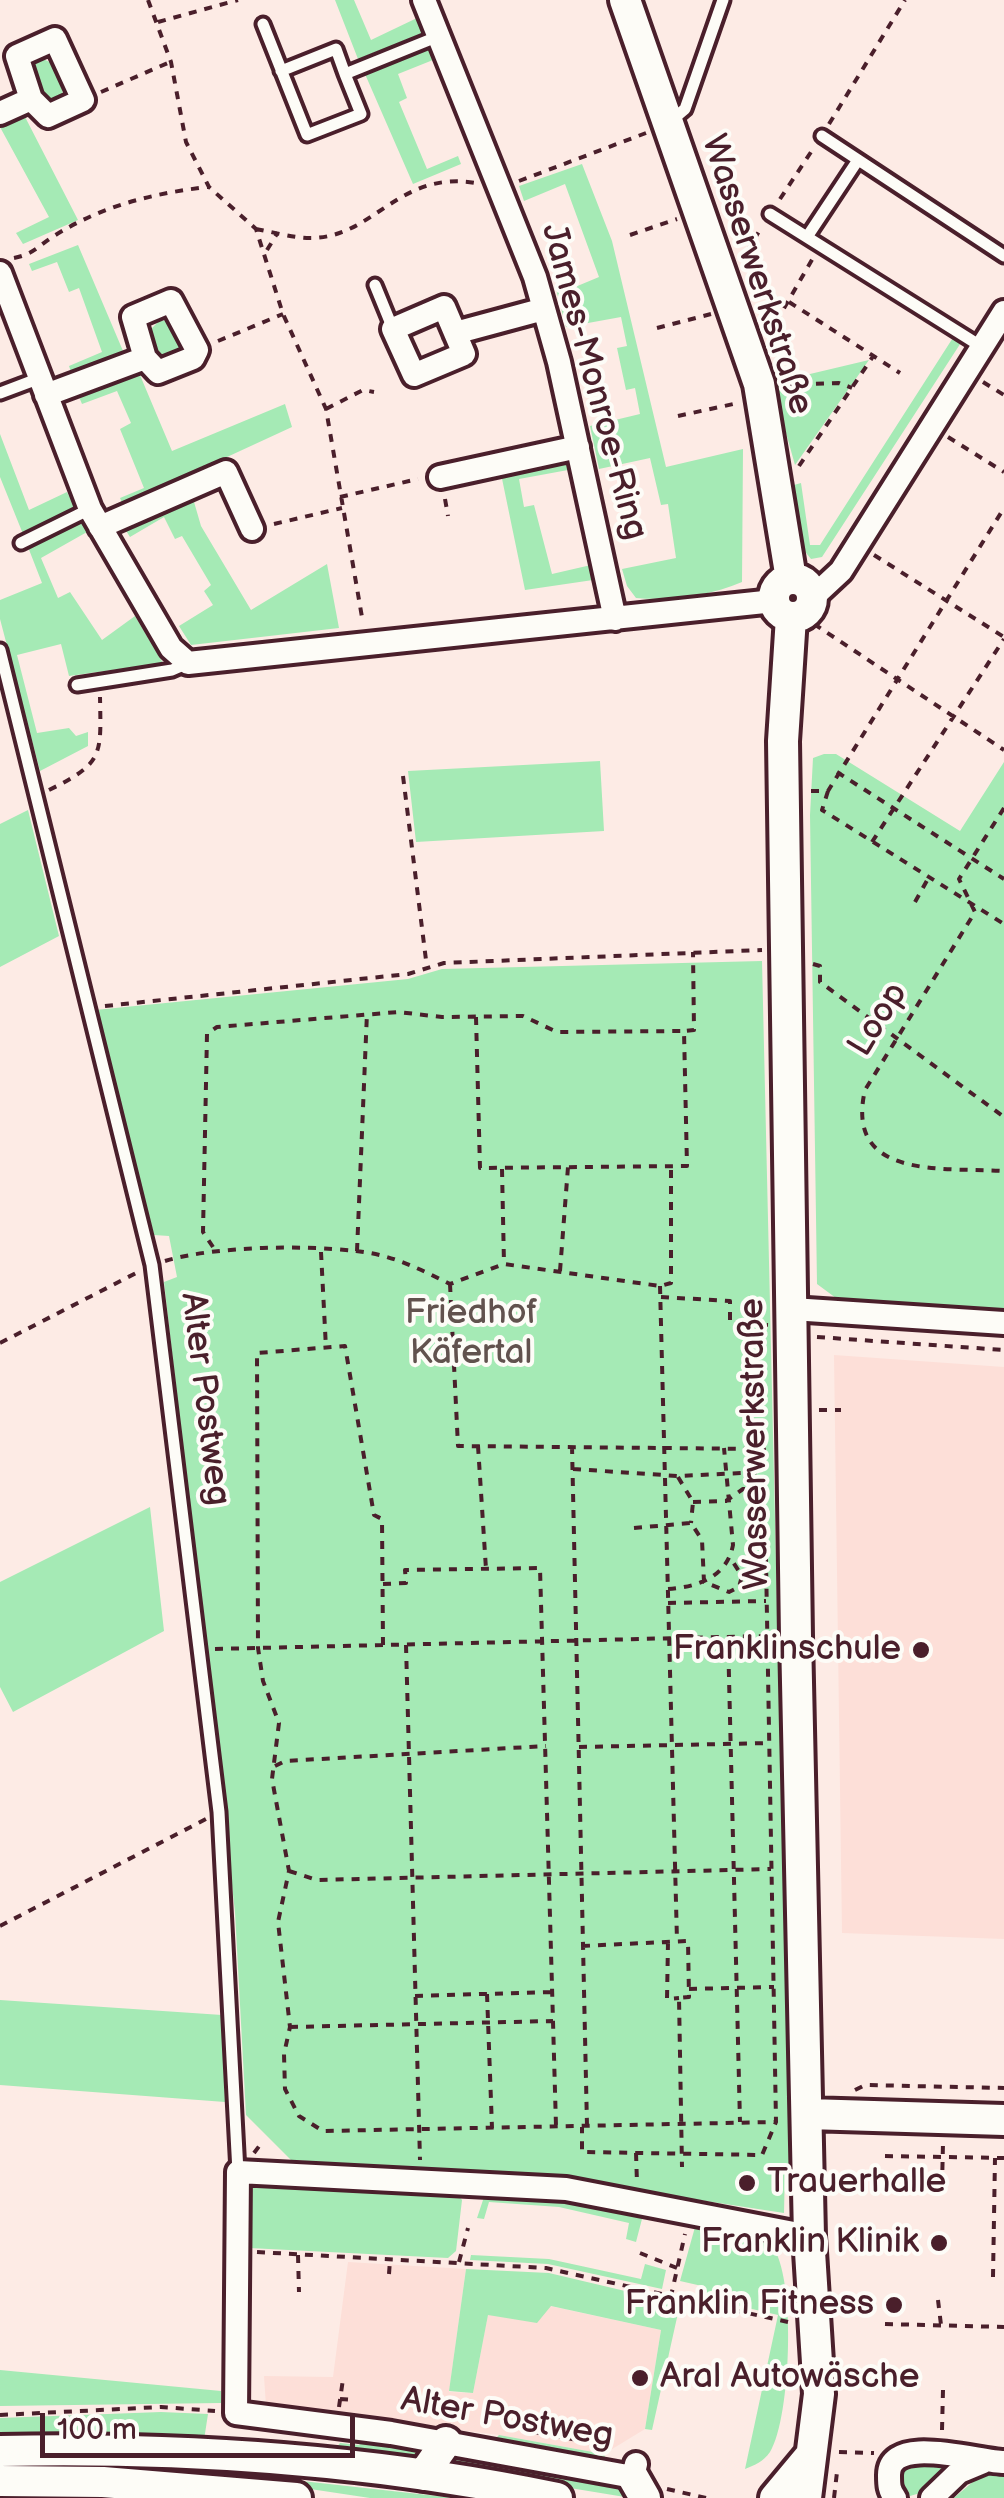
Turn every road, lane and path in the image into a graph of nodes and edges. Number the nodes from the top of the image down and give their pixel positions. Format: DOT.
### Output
graph roads {
  1 [pos="148,0"];
  2 [pos="238,0"];
  3 [pos="424,0"];
  4 [pos="625,0"];
  5 [pos="723,0"];
  6 [pos="905,0"];
  7 [pos="158,22"];
  8 [pos="263,24"];
  9 [pos="439,36"];
  10 [pos="172,62"];
  11 [pos="282,71"];
  12 [pos="346,74"];
  13 [pos="31,99"];
  14 [pos="83,100"];
  15 [pos="0,112"];
  16 [pos="668,123"];
  17 [pos="822,136"];
  18 [pos="858,160"];
  19 [pos="210,187"];
  20 [pos="502,187"];
  21 [pos="700,212"];
  22 [pos="770,214"];
  23 [pos="256,229"];
  24 [pos="278,232"];
  25 [pos="630,235"];
  26 [pos="808,237"];
  27 [pos="820,245"];
  28 [pos="266,252"];
  29 [pos="746,253"];
  30 [pos="1004,256"];
  31 [pos="0,260"];
  32 [pos="0,273"];
  33 [pos="375,285"];
  34 [pos="790,302"];
  35 [pos="544,308"];
  36 [pos="735,308"];
  37 [pos="1004,312"];
  38 [pos="283,314"];
  39 [pos="394,328"];
  40 [pos="656,328"];
  41 [pos="455,333"];
  42 [pos="748,348"];
  43 [pos="982,348"];
  44 [pos="197,350"];
  45 [pos="874,354"];
  46 [pos="145,358"];
  47 [pos="900,373"];
  48 [pos="43,387"];
  49 [pos="852,388"];
  50 [pos="760,391"];
  51 [pos="374,392"];
  52 [pos="0,394"];
  53 [pos="326,410"];
  54 [pos="678,416"];
  55 [pos="932,426"];
  56 [pos="578,447"];
  57 [pos="1004,472"];
  58 [pos="440,477"];
  59 [pos="779,494"];
  60 [pos="340,497"];
  61 [pos="342,508"];
  62 [pos="1004,508"];
  63 [pos="95,518"];
  64 [pos="252,529"];
  65 [pos="21,543"];
  66 [pos="857,544"];
  67 [pos="946,600"];
  68 [pos="794,602"];
  69 [pos="615,619"];
  70 [pos="1004,638"];
  71 [pos="368,647"];
  72 [pos="0,650"];
  73 [pos="188,663"];
  74 [pos="896,680"];
  75 [pos="100,682"];
  76 [pos="78,685"];
  77 [pos="955,718"];
  78 [pos="1004,750"];
  79 [pos="837,772"];
  80 [pos="402,776"];
  81 [pos="784,791"];
  82 [pos="828,791"];
  83 [pos="37,796"];
  84 [pos="894,808"];
  85 [pos="1004,808"];
  86 [pos="872,842"];
  87 [pos="972,858"];
  88 [pos="929,877"];
  89 [pos="1004,878"];
  90 [pos="914,902"];
  91 [pos="970,904"];
  92 [pos="1004,924"];
  93 [pos="693,952"];
  94 [pos="787,953"];
  95 [pos="427,968"];
  96 [pos="88,1008"];
  97 [pos="367,1014"];
  98 [pos="476,1017"];
  99 [pos="684,1031"];
  100 [pos="897,1038"];
  101 [pos="1004,1117"];
  102 [pos="671,1166"];
  103 [pos="502,1168"];
  104 [pos="568,1168"];
  105 [pos="1004,1171"];
  106 [pos="214,1249"];
  107 [pos="357,1250"];
  108 [pos="321,1251"];
  109 [pos="504,1264"];
  110 [pos="152,1265"];
  111 [pos="560,1272"];
  112 [pos="450,1284"];
  113 [pos="660,1286"];
  114 [pos="660,1297"];
  115 [pos="793,1323"];
  116 [pos="1004,1323"];
  117 [pos="0,1342"];
  118 [pos="326,1348"];
  119 [pos="1004,1350"];
  120 [pos="820,1410"];
  121 [pos="841,1410"];
  122 [pos="572,1445"];
  123 [pos="478,1446"];
  124 [pos="664,1447"];
  125 [pos="724,1448"];
  126 [pos="573,1470"];
  127 [pos="764,1472"];
  128 [pos="725,1473"];
  129 [pos="665,1474"];
  130 [pos="678,1476"];
  131 [pos="764,1488"];
  132 [pos="726,1501"];
  133 [pos="693,1502"];
  134 [pos="691,1523"];
  135 [pos="666,1525"];
  136 [pos="634,1528"];
  137 [pos="731,1559"];
  138 [pos="486,1569"];
  139 [pos="704,1582"];
  140 [pos="383,1584"];
  141 [pos="668,1589"];
  142 [pos="766,1601"];
  143 [pos="668,1603"];
  144 [pos="781,1636"];
  145 [pos="728,1637"];
  146 [pos="669,1638"];
  147 [pos="576,1640"];
  148 [pos="545,1641"];
  149 [pos="406,1644"];
  150 [pos="383,1645"];
  151 [pos="258,1648"];
  152 [pos="200,1649"];
  153 [pos="769,1743"];
  154 [pos="731,1744"];
  155 [pos="672,1745"];
  156 [pos="546,1746"];
  157 [pos="579,1748"];
  158 [pos="408,1752"];
  159 [pos="275,1766"];
  160 [pos="219,1812"];
  161 [pos="772,1869"];
  162 [pos="734,1870"];
  163 [pos="675,1871"];
  164 [pos="288,1872"];
  165 [pos="580,1873"];
  166 [pos="548,1874"];
  167 [pos="412,1877"];
  168 [pos="0,1926"];
  169 [pos="677,1941"];
  170 [pos="668,1942"];
  171 [pos="582,1946"];
  172 [pos="774,1987"];
  173 [pos="736,1988"];
  174 [pos="689,1989"];
  175 [pos="552,1992"];
  176 [pos="487,1994"];
  177 [pos="416,1996"];
  178 [pos="678,1998"];
  179 [pos="553,2021"];
  180 [pos="488,2022"];
  181 [pos="416,2024"];
  182 [pos="290,2027"];
  183 [pos="808,2114"];
  184 [pos="997,2117"];
  185 [pos="776,2122"];
  186 [pos="740,2123"];
  187 [pos="682,2124"];
  188 [pos="556,2126"];
  189 [pos="584,2126"];
  190 [pos="492,2128"];
  191 [pos="419,2129"];
  192 [pos="943,2143"];
  193 [pos="636,2153"];
  194 [pos="682,2154"];
  195 [pos="885,2156"];
  196 [pos="942,2157"];
  197 [pos="995,2158"];
  198 [pos="1004,2158"];
  199 [pos="682,2167"];
  200 [pos="238,2172"];
  201 [pos="419,2180"];
  202 [pos="942,2186"];
  203 [pos="634,2200"];
  204 [pos="691,2210"];
  205 [pos="468,2228"];
  206 [pos="809,2236"];
  207 [pos="239,2251"];
  208 [pos="640,2253"];
  209 [pos="298,2254"];
  210 [pos="390,2260"];
  211 [pos="459,2263"];
  212 [pos="677,2268"];
  213 [pos="389,2274"];
  214 [pos="993,2277"];
  215 [pos="299,2292"];
  216 [pos="671,2296"];
  217 [pos="938,2300"];
  218 [pos="885,2324"];
  219 [pos="941,2326"];
  220 [pos="814,2327"];
  221 [pos="1004,2327"];
  222 [pos="343,2378"];
  223 [pos="943,2390"];
  224 [pos="354,2400"];
  225 [pos="236,2412"];
  226 [pos="0,2415"];
  227 [pos="532,2424"];
  228 [pos="591,2435"];
  229 [pos="446,2442"];
  230 [pos="0,2451"];
  231 [pos="827,2451"];
  232 [pos="942,2454"];
  233 [pos="262,2456"];
  234 [pos="994,2462"];
  235 [pos="423,2475"];
  236 [pos="638,2480"];
  237 [pos="0,2482"];
  238 [pos="235,2495"];
  239 [pos="296,2498"];
  240 [pos="558,2498"];
  241 [pos="775,2498"];
  242 [pos="806,2498"];
  243 [pos="834,2498"];
  244 [pos="895,2498"];
  245 [pos="932,2498"];
  1 -- 7 [label="path"];
  2 -- 7 [label="path"];
  3 -- 9 [label="street, James-Monroe-Ring"];
  4 -- 16 [label="street, Wasserwerkstraße"];
  5 -- 16 [label="lane"];
  6 -- 17 [label="path"];
  7 -- 10 [label="path"];
  8 -- 11 [label="lane"];
  9 -- 12 [label="lane"];
  9 -- 20 [label="street, James-Monroe-Ring"];
  10 -- 14 [label="path"];
  10 -- 19 [label="path"];
  11 -- 12 [label="lane"];
  11 -- 12 [label="lane"];
  13 -- 14 [label="street"];
  13 -- 14 [label="street"];
  13 -- 15 [label="street"];
  16 -- 20 [label="path"];
  16 -- 21 [label="street, Wasserwerkstraße"];
  17 -- 18 [label="lane"];
  17 -- 22 [label="path"];
  18 -- 26 [label="lane"];
  18 -- 30 [label="lane"];
  19 -- 23 [label="path"];
  19 -- 31 [label="path"];
  20 -- 24 [label="path"];
  20 -- 35 [label="street, James-Monroe-Ring"];
  21 -- 25 [label="path"];
  21 -- 36 [label="street, Wasserwerkstraße"];
  22 -- 26 [label="lane"];
  22 -- 29 [label="path"];
  23 -- 24 [label="path"];
  23 -- 28 [label="path"];
  24 -- 28 [label="path"];
  26 -- 27 [label="lane"];
  27 -- 34 [label="path"];
  27 -- 43 [label="lane"];
  28 -- 38 [label="path"];
  32 -- 48 [label="street"];
  33 -- 39 [label="lane"];
  34 -- 42 [label="path"];
  34 -- 45 [label="path"];
  35 -- 41 [label="street"];
  35 -- 56 [label="street, James-Monroe-Ring"];
  36 -- 40 [label="path"];
  36 -- 42 [label="street, Wasserwerkstraße"];
  37 -- 43 [label="street"];
  38 -- 44 [label="path"];
  38 -- 53 [label="path"];
  39 -- 41 [label="street"];
  39 -- 41 [label="street"];
  42 -- 50 [label="street, Wasserwerkstraße"];
  43 -- 55 [label="street"];
  44 -- 46 [label="street"];
  44 -- 46 [label="street"];
  45 -- 47 [label="path"];
  45 -- 49 [label="path"];
  46 -- 48 [label="street"];
  48 -- 52 [label="lane"];
  48 -- 63 [label="street"];
  49 -- 50 [label="path"];
  49 -- 59 [label="path"];
  50 -- 54 [label="path"];
  50 -- 59 [label="street, Wasserwerkstraße"];
  51 -- 53 [label="path"];
  53 -- 60 [label="path"];
  55 -- 57 [label="path"];
  55 -- 66 [label="street"];
  56 -- 58 [label="street"];
  56 -- 69 [label="street, James-Monroe-Ring"];
  58 -- 60 [label="path"];
  59 -- 68 [label="street, Wasserwerkstraße"];
  60 -- 61 [label="path"];
  61 -- 64 [label="path"];
  61 -- 71 [label="path"];
  62 -- 67 [label="path"];
  63 -- 64 [label="street"];
  63 -- 65 [label="lane"];
  63 -- 73 [label="street"];
  66 -- 67 [label="path"];
  66 -- 68 [label="street"];
  67 -- 70 [label="path"];
  67 -- 74 [label="path"];
  68 -- 69 [label="street"];
  68 -- 74 [label="path"];
  68 -- 81 [label="street, Wasserwerkstraße"];
  69 -- 71 [label="street"];
  70 -- 77 [label="path"];
  71 -- 73 [label="street"];
  72 -- 83 [label="lane, Alter Postweg"];
  73 -- 75 [label="lane"];
  74 -- 77 [label="path"];
  74 -- 79 [label="path"];
  75 -- 76 [label="lane"];
  75 -- 83 [label="path"];
  77 -- 78 [label="path"];
  77 -- 84 [label="path"];
  79 -- 82 [label="path"];
  79 -- 84 [label="path"];
  80 -- 95 [label="path"];
  81 -- 82 [label="path"];
  81 -- 94 [label="street, Wasserwerkstraße"];
  82 -- 86 [label="path"];
  83 -- 96 [label="lane, Alter Postweg"];
  84 -- 86 [label="path"];
  84 -- 87 [label="path"];
  85 -- 87 [label="path, Loop"];
  86 -- 88 [label="path"];
  87 -- 89 [label="path"];
  87 -- 91 [label="path, Loop"];
  88 -- 90 [label="path"];
  88 -- 91 [label="path"];
  91 -- 92 [label="path"];
  91 -- 100 [label="path, Loop"];
  93 -- 94 [label="path"];
  93 -- 95 [label="path"];
  93 -- 99 [label="path"];
  94 -- 100 [label="path"];
  94 -- 115 [label="street, Wasserwerkstraße"];
  95 -- 96 [label="path"];
  96 -- 110 [label="lane, Alter Postweg"];
  97 -- 98 [label="path"];
  97 -- 106 [label="path"];
  97 -- 107 [label="path"];
  98 -- 99 [label="path"];
  98 -- 103 [label="path"];
  99 -- 102 [label="path"];
  100 -- 101 [label="path"];
  100 -- 105 [label="path, Loop"];
  102 -- 104 [label="path"];
  102 -- 113 [label="path"];
  103 -- 104 [label="path"];
  103 -- 109 [label="path"];
  104 -- 111 [label="path"];
  106 -- 108 [label="path"];
  106 -- 110 [label="path"];
  107 -- 108 [label="path"];
  107 -- 112 [label="path"];
  108 -- 118 [label="path"];
  109 -- 111 [label="path"];
  109 -- 112 [label="path"];
  110 -- 117 [label="path"];
  110 -- 152 [label="lane, Alter Postweg"];
  111 -- 113 [label="path"];
  112 -- 123 [label="path"];
  113 -- 114 [label="path"];
  114 -- 115 [label="path"];
  114 -- 124 [label="path"];
  115 -- 116 [label="street"];
  115 -- 119 [label="path"];
  115 -- 144 [label="street, Wasserwerkstraße"];
  118 -- 140 [label="path"];
  118 -- 151 [label="path"];
  120 -- 121 [label="path"];
  122 -- 123 [label="path"];
  122 -- 124 [label="path"];
  122 -- 126 [label="path"];
  123 -- 138 [label="path"];
  124 -- 125 [label="path"];
  124 -- 129 [label="path"];
  125 -- 127 [label="path"];
  125 -- 128 [label="path"];
  126 -- 129 [label="path"];
  126 -- 147 [label="path"];
  127 -- 128 [label="path"];
  127 -- 131 [label="path"];
  128 -- 130 [label="path"];
  128 -- 132 [label="path"];
  129 -- 130 [label="path"];
  129 -- 135 [label="path"];
  130 -- 133 [label="path"];
  131 -- 132 [label="path"];
  131 -- 142 [label="path"];
  132 -- 133 [label="path"];
  132 -- 137 [label="path"];
  133 -- 134 [label="path"];
  134 -- 135 [label="path"];
  134 -- 139 [label="path"];
  135 -- 136 [label="path"];
  135 -- 141 [label="path"];
  137 -- 139 [label="path"];
  137 -- 139 [label="path"];
  138 -- 140 [label="path"];
  138 -- 148 [label="path"];
  139 -- 141 [label="path"];
  140 -- 150 [label="path"];
  141 -- 143 [label="path"];
  142 -- 143 [label="path"];
  142 -- 144 [label="path"];
  143 -- 146 [label="path"];
  144 -- 145 [label="path"];
  144 -- 153 [label="path"];
  144 -- 183 [label="street, Wasserwerkstraße"];
  145 -- 146 [label="path"];
  145 -- 154 [label="path"];
  146 -- 147 [label="path"];
  146 -- 155 [label="path"];
  147 -- 148 [label="path"];
  147 -- 157 [label="path"];
  148 -- 149 [label="path"];
  148 -- 156 [label="path"];
  149 -- 150 [label="path"];
  149 -- 158 [label="path"];
  150 -- 151 [label="path"];
  151 -- 152 [label="path"];
  151 -- 159 [label="path"];
  152 -- 160 [label="lane, Alter Postweg"];
  153 -- 154 [label="path"];
  153 -- 161 [label="path"];
  154 -- 155 [label="path"];
  154 -- 162 [label="path"];
  155 -- 157 [label="path"];
  155 -- 163 [label="path"];
  156 -- 158 [label="path"];
  156 -- 166 [label="path"];
  157 -- 165 [label="path"];
  158 -- 159 [label="path"];
  158 -- 167 [label="path"];
  159 -- 164 [label="path"];
  160 -- 168 [label="path"];
  160 -- 200 [label="lane, Alter Postweg"];
  161 -- 162 [label="path"];
  161 -- 172 [label="path"];
  162 -- 163 [label="path"];
  162 -- 173 [label="path"];
  163 -- 165 [label="path"];
  163 -- 169 [label="path"];
  164 -- 167 [label="path"];
  164 -- 182 [label="path"];
  165 -- 166 [label="path"];
  165 -- 171 [label="path"];
  166 -- 167 [label="path"];
  166 -- 175 [label="path"];
  167 -- 177 [label="path"];
  169 -- 170 [label="path"];
  169 -- 174 [label="path"];
  170 -- 171 [label="path"];
  170 -- 178 [label="path"];
  171 -- 189 [label="path"];
  172 -- 173 [label="path"];
  172 -- 185 [label="path"];
  173 -- 174 [label="path"];
  173 -- 186 [label="path"];
  174 -- 178 [label="path"];
  175 -- 176 [label="path"];
  175 -- 179 [label="path"];
  176 -- 177 [label="path"];
  176 -- 180 [label="path"];
  177 -- 181 [label="path"];
  178 -- 187 [label="path"];
  179 -- 180 [label="path"];
  179 -- 188 [label="path"];
  180 -- 181 [label="path"];
  180 -- 190 [label="path"];
  181 -- 182 [label="path"];
  181 -- 191 [label="path"];
  182 -- 191 [label="path"];
  183 -- 184 [label="street"];
  183 -- 206 [label="street, Wasserwerkstraße"];
  185 -- 186 [label="path"];
  185 -- 194 [label="path"];
  186 -- 187 [label="path"];
  187 -- 189 [label="path"];
  187 -- 194 [label="path"];
  188 -- 189 [label="path"];
  188 -- 190 [label="path"];
  189 -- 193 [label="path"];
  190 -- 191 [label="path"];
  191 -- 201 [label="path"];
  192 -- 196 [label="path"];
  193 -- 194 [label="path"];
  193 -- 203 [label="path"];
  194 -- 199 [label="path"];
  195 -- 196 [label="path"];
  196 -- 197 [label="path"];
  196 -- 202 [label="path"];
  197 -- 198 [label="path"];
  197 -- 214 [label="path"];
  200 -- 201 [label="street"];
  200 -- 207 [label="street, Alter Postweg"];
  201 -- 203 [label="street"];
  203 -- 204 [label="street"];
  204 -- 206 [label="street"];
  204 -- 212 [label="path"];
  205 -- 211 [label="path"];
  206 -- 220 [label="street, Wasserwerkstraße"];
  207 -- 209 [label="path"];
  207 -- 225 [label="street, Alter Postweg"];
  208 -- 212 [label="path"];
  209 -- 210 [label="path"];
  209 -- 215 [label="path"];
  210 -- 211 [label="path"];
  210 -- 213 [label="path"];
  211 -- 216 [label="path"];
  212 -- 216 [label="path"];
  216 -- 220 [label="path"];
  217 -- 219 [label="path"];
  218 -- 219 [label="path"];
  219 -- 221 [label="path"];
  220 -- 231 [label="street, Wasserwerkstraße"];
  222 -- 224 [label="path"];
  223 -- 232 [label="path"];
  225 -- 226 [label="path"];
  225 -- 229 [label="street, Alter Postweg"];
  227 -- 228 [label="lane"];
  229 -- 235 [label="street"];
  229 -- 236 [label="street, Alter Postweg"];
  230 -- 233 [label="street"];
  231 -- 241 [label="street"];
  231 -- 242 [label="street, Wasserwerkstraße"];
  231 -- 243 [label="path"];
  232 -- 234 [label="street"];
  232 -- 244 [label="street"];
  233 -- 235 [label="street"];
  233 -- 238 [label="street"];
  234 -- 245 [label="street"];
  235 -- 240 [label="street"];
  237 -- 238 [label="street"];
  238 -- 239 [label="street"];
}
